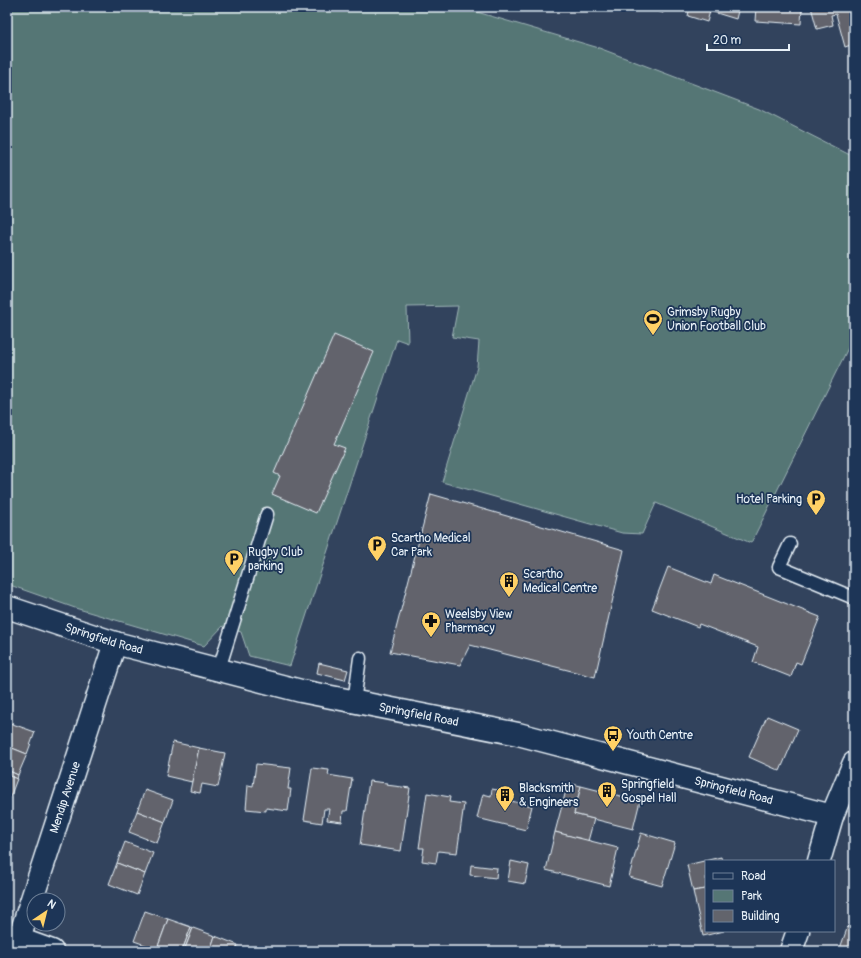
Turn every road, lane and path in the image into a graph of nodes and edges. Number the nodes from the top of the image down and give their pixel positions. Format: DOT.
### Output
graph roads {
  1 [pos="267,514"];
  2 [pos="790,544"];
  3 [pos="854,598"];
  4 [pos="7,607"];
  5 [pos="115,643"];
  6 [pos="360,658"];
  7 [pos="219,669"];
  8 [pos="354,702"];
  9 [pos="854,763"];
  10 [pos="832,816"];
  11 [pos="819,860"];
  12 [pos="798,932"];
  13 [pos="13,936"];
  14 [pos="52,951"];
  15 [pos="791,951"];
  1 -- 7 [label="lane"];
  2 -- 3 [label="lane"];
  4 -- 5 [label="street, Springfield Road"];
  5 -- 7 [label="street, Springfield Road"];
  5 -- 13 [label="street, Mendip Avenue"];
  6 -- 8 [label="lane"];
  7 -- 8 [label="street, Springfield Road"];
  8 -- 10 [label="street, Springfield Road"];
  9 -- 10 [label="street"];
  10 -- 11 [label="street"];
  12 -- 15 [label="street"];
  13 -- 14 [label="street"];
}
